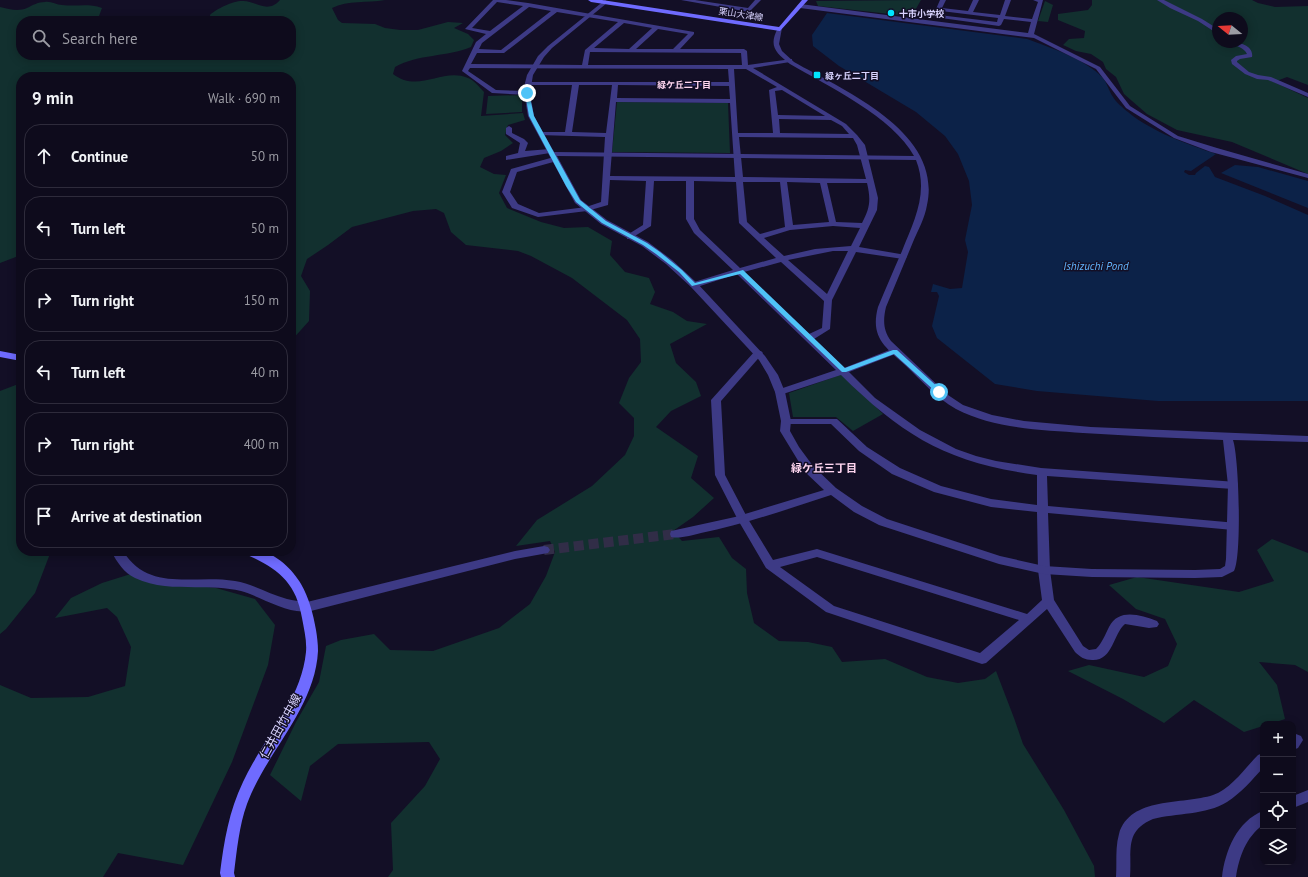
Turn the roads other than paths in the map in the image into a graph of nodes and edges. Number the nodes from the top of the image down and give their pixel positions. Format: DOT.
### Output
graph roads {
  1 [pos="591,0"];
  2 [pos="684,0"];
  3 [pos="758,0"];
  4 [pos="805,0"];
  5 [pos="943,0"];
  6 [pos="976,0"];
  7 [pos="1008,0"];
  8 [pos="1036,0"];
  9 [pos="1160,0"];
  10 [pos="607,1"];
  11 [pos="716,2"];
  12 [pos="528,5"];
  13 [pos="800,6"];
  14 [pos="939,9"];
  15 [pos="556,10"];
  16 [pos="970,13"];
  17 [pos="589,15"];
  18 [pos="1002,17"];
  19 [pos="623,21"];
  20 [pos="1035,21"];
  21 [pos="657,27"];
  22 [pos="1212,28"];
  23 [pos="780,30"];
  24 [pos="492,32"];
  25 [pos="1030,36"];
  26 [pos="1246,48"];
  27 [pos="588,50"];
  28 [pos="475,51"];
  29 [pos="630,51"];
  30 [pos="674,51"];
  31 [pos="790,60"];
  32 [pos="468,66"];
  33 [pos="535,66"];
  34 [pos="585,67"];
  35 [pos="675,67"];
  36 [pos="731,67"];
  37 [pos="746,67"];
  38 [pos="632,75"];
  39 [pos="528,83"];
  40 [pos="576,83"];
  41 [pos="615,83"];
  42 [pos="732,84"];
  43 [pos="782,88"];
  44 [pos="527,93"];
  45 [pos="1308,95"];
  46 [pos="613,100"];
  47 [pos="733,101"];
  48 [pos="775,117"];
  49 [pos="833,118"];
  50 [pos="509,128"];
  51 [pos="541,134"];
  52 [pos="568,134"];
  53 [pos="609,135"];
  54 [pos="735,135"];
  55 [pos="777,136"];
  56 [pos="855,136"];
  57 [pos="521,154"];
  58 [pos="552,155"];
  59 [pos="607,155"];
  60 [pos="737,156"];
  61 [pos="509,158"];
  62 [pos="864,158"];
  63 [pos="919,158"];
  64 [pos="1308,176"];
  65 [pos="606,178"];
  66 [pos="690,178"];
  67 [pos="650,179"];
  68 [pos="740,179"];
  69 [pos="782,180"];
  70 [pos="823,180"];
  71 [pos="870,181"];
  72 [pos="587,209"];
  73 [pos="833,224"];
  74 [pos="866,226"];
  75 [pos="789,228"];
  76 [pos="630,237"];
  77 [pos="759,237"];
  78 [pos="855,249"];
  79 [pos="903,257"];
  80 [pos="784,259"];
  81 [pos="741,272"];
  82 [pos="694,285"];
  83 [pos="828,300"];
  84 [pos="809,338"];
  85 [pos="895,351"];
  86 [pos="758,353"];
  87 [pos="0,354"];
  88 [pos="16,357"];
  89 [pos="844,371"];
  90 [pos="780,392"];
  91 [pos="786,421"];
  92 [pos="1227,437"];
  93 [pos="1308,439"];
  94 [pos="1042,472"];
  95 [pos="1233,485"];
  96 [pos="832,491"];
  97 [pos="1043,510"];
  98 [pos="743,520"];
  99 [pos="1234,526"];
  100 [pos="675,534"];
  101 [pos="544,550"];
  102 [pos="119,556"];
  103 [pos="259,556"];
  104 [pos="770,565"];
  105 [pos="1044,570"];
  106 [pos="1048,602"];
  107 [pos="307,607"];
  108 [pos="1029,619"];
  109 [pos="1153,624"];
  110 [pos="1260,761"];
  111 [pos="1308,796"];
  112 [pos="1296,801"];
  113 [pos="1260,819"];
  114 [pos="228,877"];
  115 [pos="1123,877"];
  116 [pos="1229,877"];
  1 -- 10 [label="main road, 栗山大津線"];
  2 -- 11 [label="street"];
  3 -- 11 [label="street"];
  4 -- 13 [label="main road"];
  5 -- 14 [label="street"];
  6 -- 16 [label="street"];
  7 -- 18 [label="street"];
  8 -- 20 [label="street"];
  9 -- 22 [label="street"];
  10 -- 17 [label="street"];
  10 -- 23 [label="main road, 栗山大津線"];
  12 -- 15 [label="street"];
  12 -- 24 [label="street"];
  12 -- 24 [label="street"];
  13 -- 23 [label="main road"];
  13 -- 25 [label="street"];
  14 -- 16 [label="street"];
  14 -- 18 [label="street"];
  15 -- 17 [label="street"];
  15 -- 28 [label="street"];
  16 -- 18 [label="street"];
  17 -- 19 [label="street"];
  17 -- 33 [label="street"];
  18 -- 20 [label="street"];
  19 -- 21 [label="street"];
  19 -- 27 [label="street"];
  20 -- 25 [label="street"];
  21 -- 29 [label="street"];
  21 -- 30 [label="street"];
  23 -- 31 [label="street"];
  24 -- 28 [label="street"];
  25 -- 64 [label="street"];
  26 -- 45 [label="street"];
  27 -- 29 [label="street"];
  27 -- 34 [label="street"];
  28 -- 32 [label="street"];
  29 -- 30 [label="street"];
  30 -- 35 [label="street"];
  30 -- 37 [label="street"];
  31 -- 37 [label="street"];
  31 -- 63 [label="street"];
  32 -- 33 [label="street"];
  32 -- 44 [label="street"];
  33 -- 34 [label="street"];
  33 -- 39 [label="street"];
  34 -- 38 [label="street"];
  35 -- 36 [label="street"];
  35 -- 38 [label="street"];
  36 -- 37 [label="street"];
  36 -- 42 [label="street"];
  37 -- 43 [label="street"];
  38 -- 41 [label="street"];
  38 -- 42 [label="street"];
  39 -- 40 [label="street"];
  39 -- 44 [label="street"];
  40 -- 41 [label="street"];
  40 -- 52 [label="street"];
  41 -- 46 [label="street"];
  42 -- 47 [label="street"];
  43 -- 48 [label="street"];
  43 -- 49 [label="street"];
  44 -- 51 [label="street"];
  46 -- 47 [label="street"];
  46 -- 53 [label="street"];
  47 -- 54 [label="street"];
  48 -- 49 [label="street"];
  48 -- 55 [label="street"];
  49 -- 56 [label="street"];
  50 -- 57 [label="street"];
  51 -- 52 [label="street"];
  51 -- 58 [label="street"];
  52 -- 53 [label="street"];
  53 -- 59 [label="street"];
  54 -- 55 [label="street"];
  54 -- 60 [label="street"];
  55 -- 56 [label="street"];
  56 -- 62 [label="street"];
  57 -- 58 [label="street"];
  57 -- 61 [label="street"];
  58 -- 59 [label="street"];
  58 -- 72 [label="street"];
  58 -- 72 [label="street"];
  59 -- 60 [label="street"];
  59 -- 65 [label="street"];
  60 -- 62 [label="street"];
  60 -- 68 [label="street"];
  62 -- 63 [label="street"];
  62 -- 71 [label="street"];
  63 -- 79 [label="street"];
  65 -- 67 [label="street"];
  65 -- 72 [label="street"];
  66 -- 67 [label="street"];
  66 -- 68 [label="street"];
  66 -- 81 [label="street"];
  67 -- 76 [label="street"];
  68 -- 69 [label="street"];
  68 -- 77 [label="street"];
  69 -- 70 [label="street"];
  69 -- 75 [label="street"];
  70 -- 71 [label="street"];
  70 -- 73 [label="street"];
  71 -- 74 [label="street"];
  72 -- 76 [label="street"];
  73 -- 74 [label="street"];
  73 -- 75 [label="street"];
  74 -- 78 [label="street"];
  75 -- 77 [label="street"];
  76 -- 82 [label="street"];
  77 -- 80 [label="street"];
  78 -- 79 [label="street"];
  78 -- 80 [label="street"];
  78 -- 83 [label="street"];
  79 -- 85 [label="street"];
  80 -- 81 [label="street"];
  80 -- 83 [label="street"];
  81 -- 82 [label="street"];
  81 -- 84 [label="street"];
  82 -- 86 [label="street"];
  83 -- 84 [label="street"];
  84 -- 89 [label="street"];
  85 -- 89 [label="street"];
  85 -- 92 [label="street"];
  86 -- 90 [label="street"];
  86 -- 98 [label="street"];
  87 -- 88 [label="main road"];
  89 -- 90 [label="street"];
  89 -- 94 [label="street"];
  90 -- 91 [label="street"];
  91 -- 96 [label="street"];
  91 -- 97 [label="street"];
  92 -- 93 [label="street"];
  92 -- 95 [label="street"];
  94 -- 95 [label="street"];
  94 -- 97 [label="street"];
  95 -- 99 [label="street"];
  96 -- 98 [label="street"];
  96 -- 105 [label="street"];
  97 -- 99 [label="street"];
  97 -- 105 [label="street"];
  98 -- 100 [label="street"];
  98 -- 104 [label="street"];
  99 -- 105 [label="street"];
  101 -- 107 [label="street"];
  102 -- 107 [label="street"];
  103 -- 107 [label="main road, 仁井田竹中線"];
  104 -- 108 [label="street"];
  104 -- 108 [label="street"];
  105 -- 106 [label="street"];
  106 -- 108 [label="street"];
  106 -- 109 [label="street"];
  107 -- 114 [label="main road, 仁井田竹中線"];
  110 -- 115 [label="street"];
  111 -- 112 [label="street"];
  113 -- 116 [label="street"];
}
